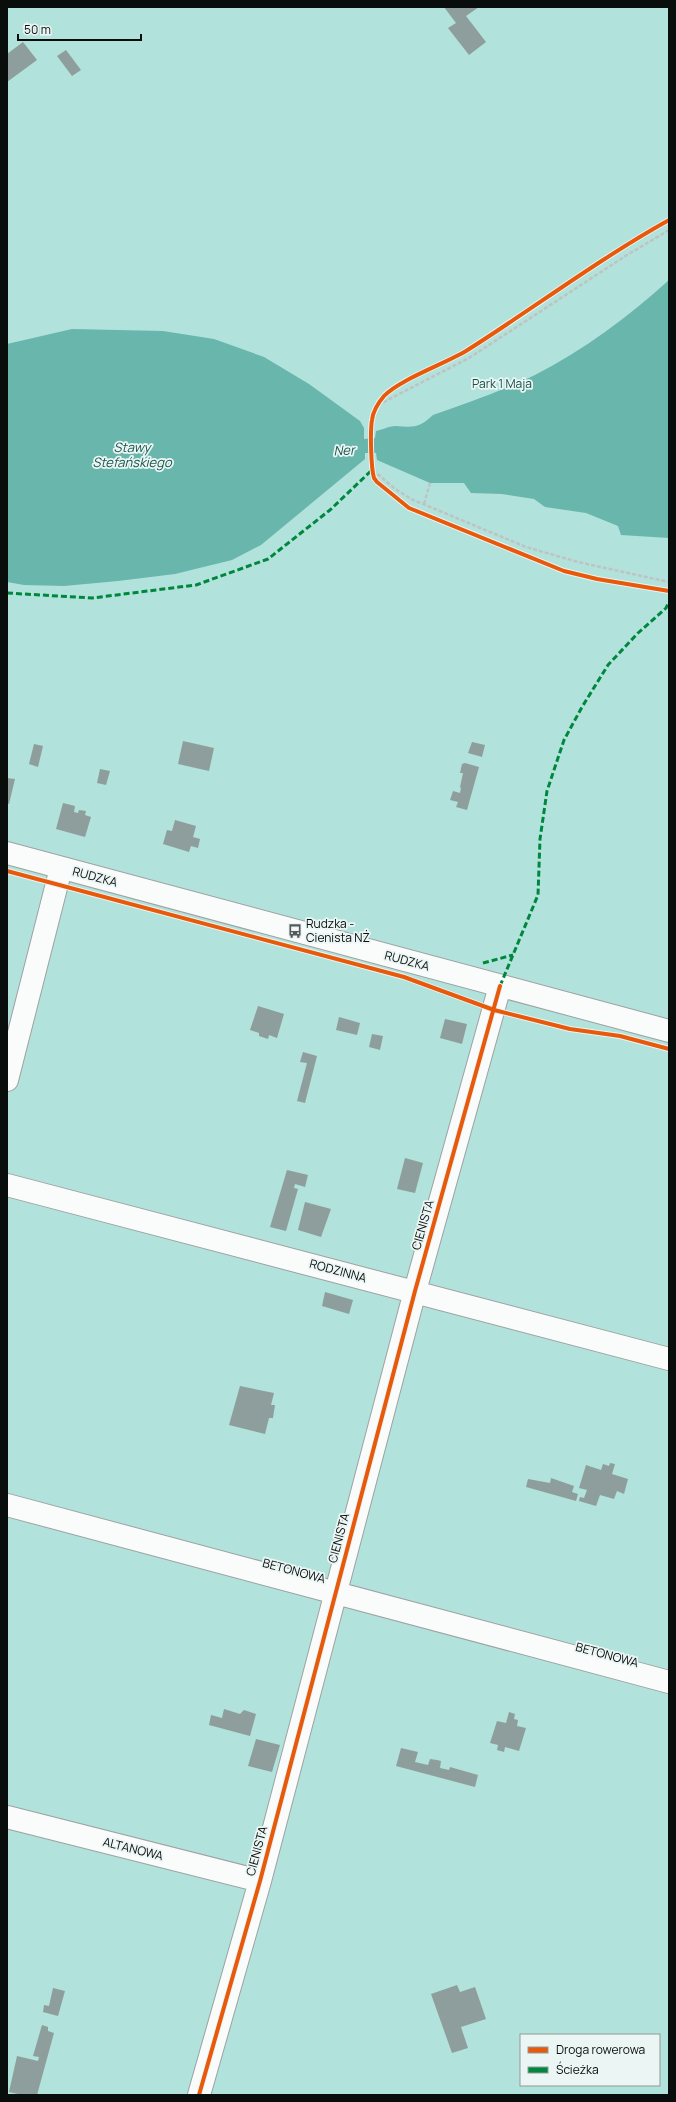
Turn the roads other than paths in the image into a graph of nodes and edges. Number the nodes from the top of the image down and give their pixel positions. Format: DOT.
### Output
graph roads {
  1 [pos="7,853"];
  2 [pos="61,868"];
  3 [pos="500,986"];
  4 [pos="669,1032"];
  5 [pos="7,1080"];
  6 [pos="7,1185"];
  7 [pos="415,1291"];
  8 [pos="669,1359"];
  9 [pos="7,1505"];
  10 [pos="334,1592"];
  11 [pos="669,1682"];
  12 [pos="7,1817"];
  13 [pos="260,1881"];
  14 [pos="199,2095"];
  1 -- 2 [label="street, RUDZKA"];
  2 -- 3 [label="street, RUDZKA"];
  2 -- 5 [label="street"];
  3 -- 4 [label="street, RUDZKA"];
  3 -- 7 [label="street, CIENISTA"];
  6 -- 7 [label="street, RODZINNA"];
  7 -- 8 [label="street, RODZINNA"];
  7 -- 10 [label="street, CIENISTA"];
  9 -- 10 [label="street, BETONOWA"];
  10 -- 11 [label="street, BETONOWA"];
  10 -- 13 [label="street, CIENISTA"];
  12 -- 13 [label="street, ALTANOWA"];
  13 -- 14 [label="street, CIENISTA"];
}
